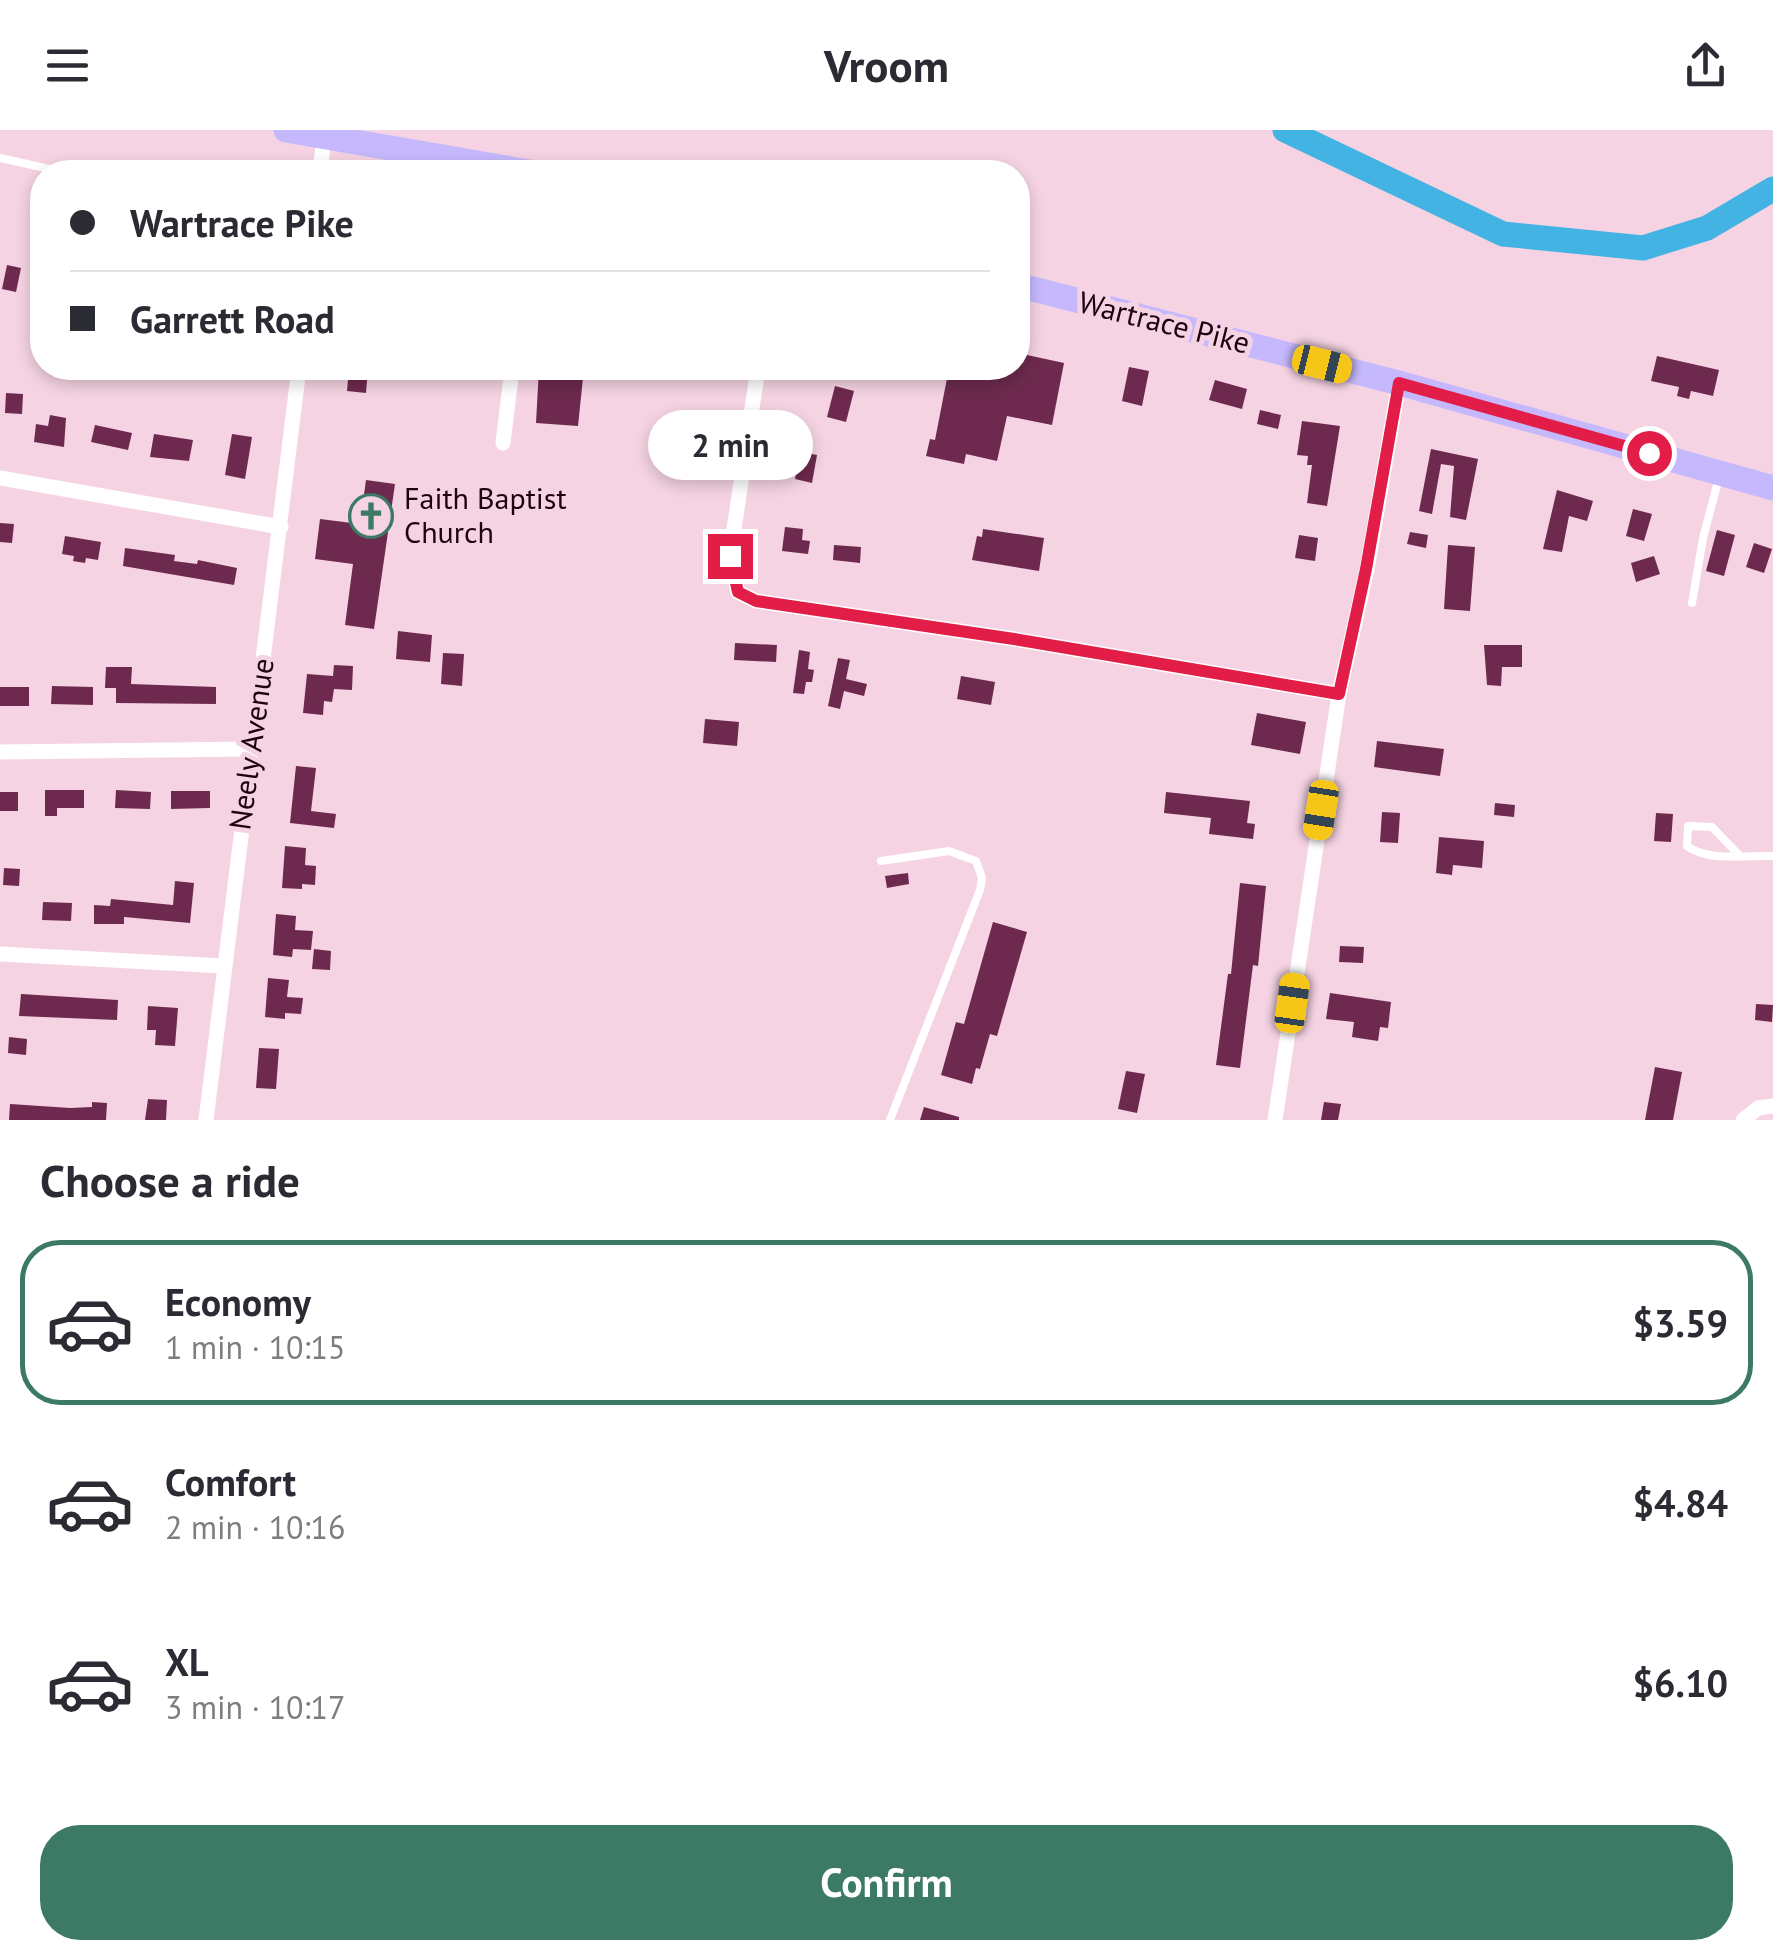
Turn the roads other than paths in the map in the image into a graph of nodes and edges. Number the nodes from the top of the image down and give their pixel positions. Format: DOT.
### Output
graph roads {
  1 [pos="286,130"];
  2 [pos="324,134"];
  3 [pos="0,158"];
  4 [pos="321,160"];
  5 [pos="464,160"];
  6 [pos="30,163"];
  7 [pos="1030,288"];
  8 [pos="298,380"];
  9 [pos="511,380"];
  10 [pos="756,380"];
  11 [pos="1399,383"];
  12 [pos="503,442"];
  13 [pos="1720,473"];
  14 [pos="0,478"];
  15 [pos="1773,488"];
  16 [pos="281,527"];
  17 [pos="1692,602"];
  18 [pos="1339,694"];
  19 [pos="250,749"];
  20 [pos="0,752"];
  21 [pos="1739,855"];
  22 [pos="1773,856"];
  23 [pos="881,861"];
  24 [pos="0,954"];
  25 [pos="223,966"];
  26 [pos="1773,1106"];
  27 [pos="206,1120"];
  28 [pos="890,1120"];
  29 [pos="1275,1120"];
  30 [pos="1744,1120"];
  1 -- 2 [label="main road"];
  2 -- 4 [label="street"];
  2 -- 5 [label="main road"];
  3 -- 6 [label="lane"];
  7 -- 11 [label="main road, Wartrace Pike"];
  8 -- 16 [label="street, Neely Avenue"];
  9 -- 12 [label="street"];
  10 -- 18 [label="street"];
  11 -- 13 [label="main road, Wartrace Pike"];
  11 -- 18 [label="street"];
  13 -- 15 [label="main road, Wartrace Pike"];
  13 -- 17 [label="lane"];
  14 -- 16 [label="street"];
  16 -- 19 [label="street, Neely Avenue"];
  18 -- 29 [label="street"];
  19 -- 20 [label="street"];
  19 -- 25 [label="street, Neely Avenue"];
  21 -- 21 [label="lane"];
  21 -- 22 [label="lane"];
  23 -- 28 [label="lane"];
  24 -- 25 [label="street"];
  25 -- 27 [label="street, Neely Avenue"];
  26 -- 30 [label="street"];
}
